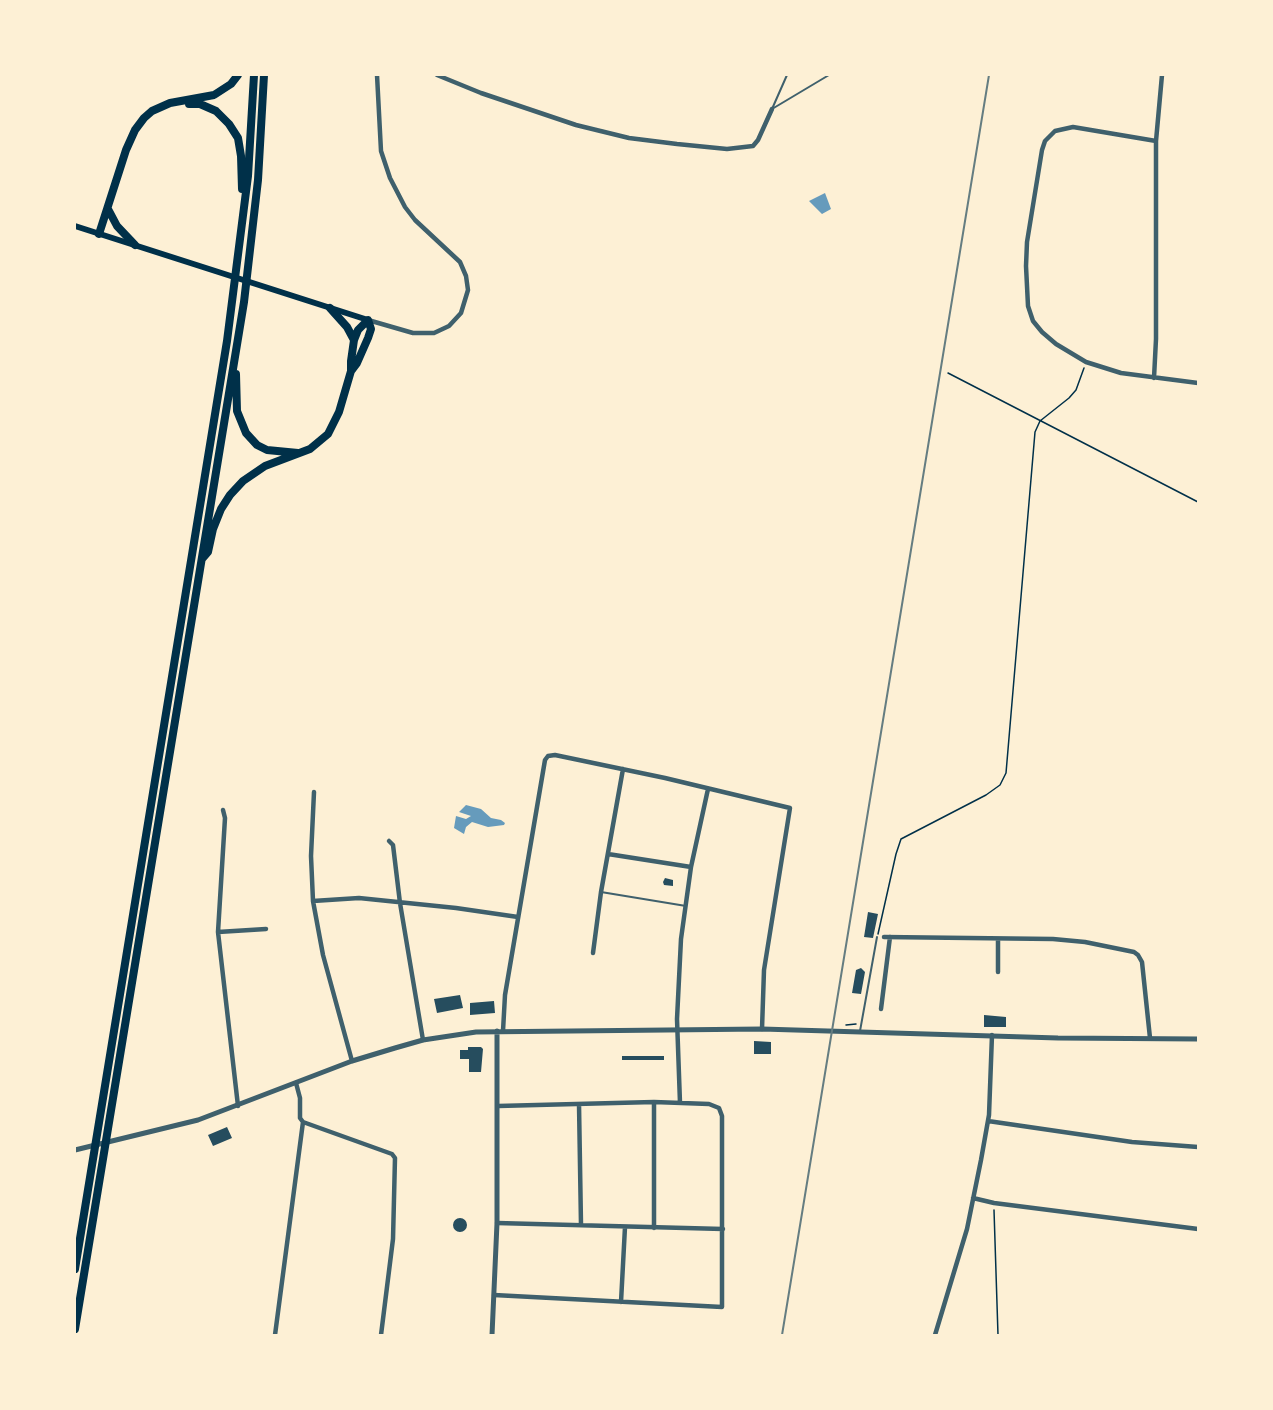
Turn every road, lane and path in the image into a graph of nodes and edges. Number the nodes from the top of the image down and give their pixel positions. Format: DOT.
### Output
graph roads {
  1 [pos="238,75"];
  2 [pos="254,75"];
  3 [pos="264,75"];
  4 [pos="437,75"];
  5 [pos="787,75"];
  6 [pos="828,75"];
  7 [pos="1162,75"];
  8 [pos="377,76"];
  9 [pos="170,103"];
  10 [pos="772,109"];
  11 [pos="1156,141"];
  12 [pos="108,209"];
  13 [pos="75,226"];
  14 [pos="242,229"];
  15 [pos="99,234"];
  16 [pos="135,245"];
  17 [pos="330,308"];
  18 [pos="368,320"];
  19 [pos="354,340"];
  20 [pos="237,344"];
  21 [pos="1086,362"];
  22 [pos="351,371"];
  23 [pos="948,373"];
  24 [pos="1154,378"];
  25 [pos="1198,383"];
  26 [pos="1040,421"];
  27 [pos="300,453"];
  28 [pos="1198,502"];
  29 [pos="201,561"];
  30 [pos="624,769"];
  31 [pos="708,789"];
  32 [pos="314,792"];
  33 [pos="223,810"];
  34 [pos="389,841"];
  35 [pos="608,854"];
  36 [pos="692,867"];
  37 [pos="601,892"];
  38 [pos="313,901"];
  39 [pos="400,903"];
  40 [pos="686,906"];
  41 [pos="518,917"];
  42 [pos="266,929"];
  43 [pos="218,932"];
  44 [pos="877,937"];
  45 [pos="998,939"];
  46 [pos="593,952"];
  47 [pos="998,972"];
  48 [pos="881,1009"];
  49 [pos="861,1023"];
  50 [pos="845,1025"];
  51 [pos="678,1029"];
  52 [pos="762,1029"];
  53 [pos="500,1031"];
  54 [pos="860,1031"];
  55 [pos="992,1035"];
  56 [pos="1150,1038"];
  57 [pos="1198,1038"];
  58 [pos="423,1040"];
  59 [pos="352,1061"];
  60 [pos="296,1083"];
  61 [pos="654,1102"];
  62 [pos="680,1103"];
  63 [pos="579,1104"];
  64 [pos="238,1106"];
  65 [pos="498,1106"];
  66 [pos="988,1121"];
  67 [pos="303,1122"];
  68 [pos="1198,1147"];
  69 [pos="75,1150"];
  70 [pos="974,1198"];
  71 [pos="994,1203"];
  72 [pos="497,1223"];
  73 [pos="581,1224"];
  74 [pos="625,1227"];
  75 [pos="654,1228"];
  76 [pos="723,1229"];
  77 [pos="1198,1229"];
  78 [pos="75,1269"];
  79 [pos="494,1295"];
  80 [pos="621,1302"];
  81 [pos="75,1329"];
  82 [pos="275,1335"];
  83 [pos="381,1335"];
  84 [pos="492,1335"];
  85 [pos="935,1335"];
  86 [pos="998,1335"];
  1 -- 9 [label="highway"];
  2 -- 14 [label="highway"];
  3 -- 20 [label="highway"];
  4 -- 10 [label="street"];
  5 -- 10 [label="lane"];
  6 -- 10 [label="lane"];
  7 -- 11 [label="street"];
  8 -- 18 [label="street"];
  9 -- 12 [label="highway"];
  9 -- 14 [label="highway"];
  11 -- 21 [label="street"];
  11 -- 24 [label="street"];
  12 -- 15 [label="highway"];
  12 -- 16 [label="highway"];
  13 -- 15 [label="main road"];
  14 -- 78 [label="highway"];
  15 -- 16 [label="main road"];
  16 -- 17 [label="main road"];
  17 -- 18 [label="main road"];
  17 -- 19 [label="highway"];
  18 -- 19 [label="highway"];
  18 -- 22 [label="highway"];
  19 -- 22 [label="highway"];
  20 -- 27 [label="highway"];
  20 -- 29 [label="highway"];
  21 -- 24 [label="street"];
  21 -- 26 [label="path"];
  22 -- 27 [label="highway"];
  23 -- 26 [label="path"];
  24 -- 25 [label="street"];
  26 -- 28 [label="path"];
  26 -- 44 [label="path"];
  27 -- 29 [label="highway"];
  29 -- 81 [label="highway"];
  30 -- 31 [label="street"];
  30 -- 35 [label="street"];
  30 -- 41 [label="street"];
  31 -- 36 [label="street"];
  31 -- 52 [label="street"];
  32 -- 38 [label="street"];
  33 -- 43 [label="street"];
  34 -- 39 [label="street"];
  35 -- 36 [label="street"];
  35 -- 37 [label="street"];
  36 -- 40 [label="street"];
  37 -- 40 [label="lane"];
  37 -- 46 [label="street"];
  38 -- 39 [label="street"];
  38 -- 59 [label="street"];
  39 -- 41 [label="street"];
  39 -- 58 [label="street"];
  40 -- 51 [label="street"];
  41 -- 53 [label="street"];
  42 -- 43 [label="street"];
  43 -- 64 [label="street"];
  44 -- 49 [label="lane"];
  45 -- 47 [label="street"];
  45 -- 48 [label="street"];
  45 -- 56 [label="street"];
  49 -- 50 [label="path"];
  49 -- 54 [label="lane"];
  51 -- 52 [label="street"];
  51 -- 53 [label="street"];
  51 -- 62 [label="street"];
  52 -- 54 [label="street"];
  53 -- 58 [label="street"];
  53 -- 65 [label="street"];
  54 -- 55 [label="street"];
  55 -- 56 [label="street"];
  55 -- 66 [label="street"];
  56 -- 57 [label="street"];
  58 -- 59 [label="street"];
  59 -- 60 [label="street"];
  60 -- 64 [label="street"];
  60 -- 67 [label="street"];
  61 -- 62 [label="street"];
  61 -- 63 [label="street"];
  61 -- 75 [label="street"];
  62 -- 76 [label="street"];
  63 -- 65 [label="street"];
  63 -- 73 [label="street"];
  64 -- 69 [label="street"];
  65 -- 72 [label="street"];
  66 -- 68 [label="street"];
  66 -- 70 [label="street"];
  67 -- 82 [label="street"];
  67 -- 83 [label="street"];
  70 -- 71 [label="street"];
  70 -- 85 [label="street"];
  71 -- 77 [label="street"];
  71 -- 86 [label="path"];
  72 -- 73 [label="street"];
  72 -- 79 [label="street"];
  73 -- 74 [label="street"];
  74 -- 75 [label="street"];
  74 -- 80 [label="street"];
  75 -- 76 [label="street"];
  76 -- 80 [label="street"];
  79 -- 80 [label="street"];
  79 -- 84 [label="street"];
}
